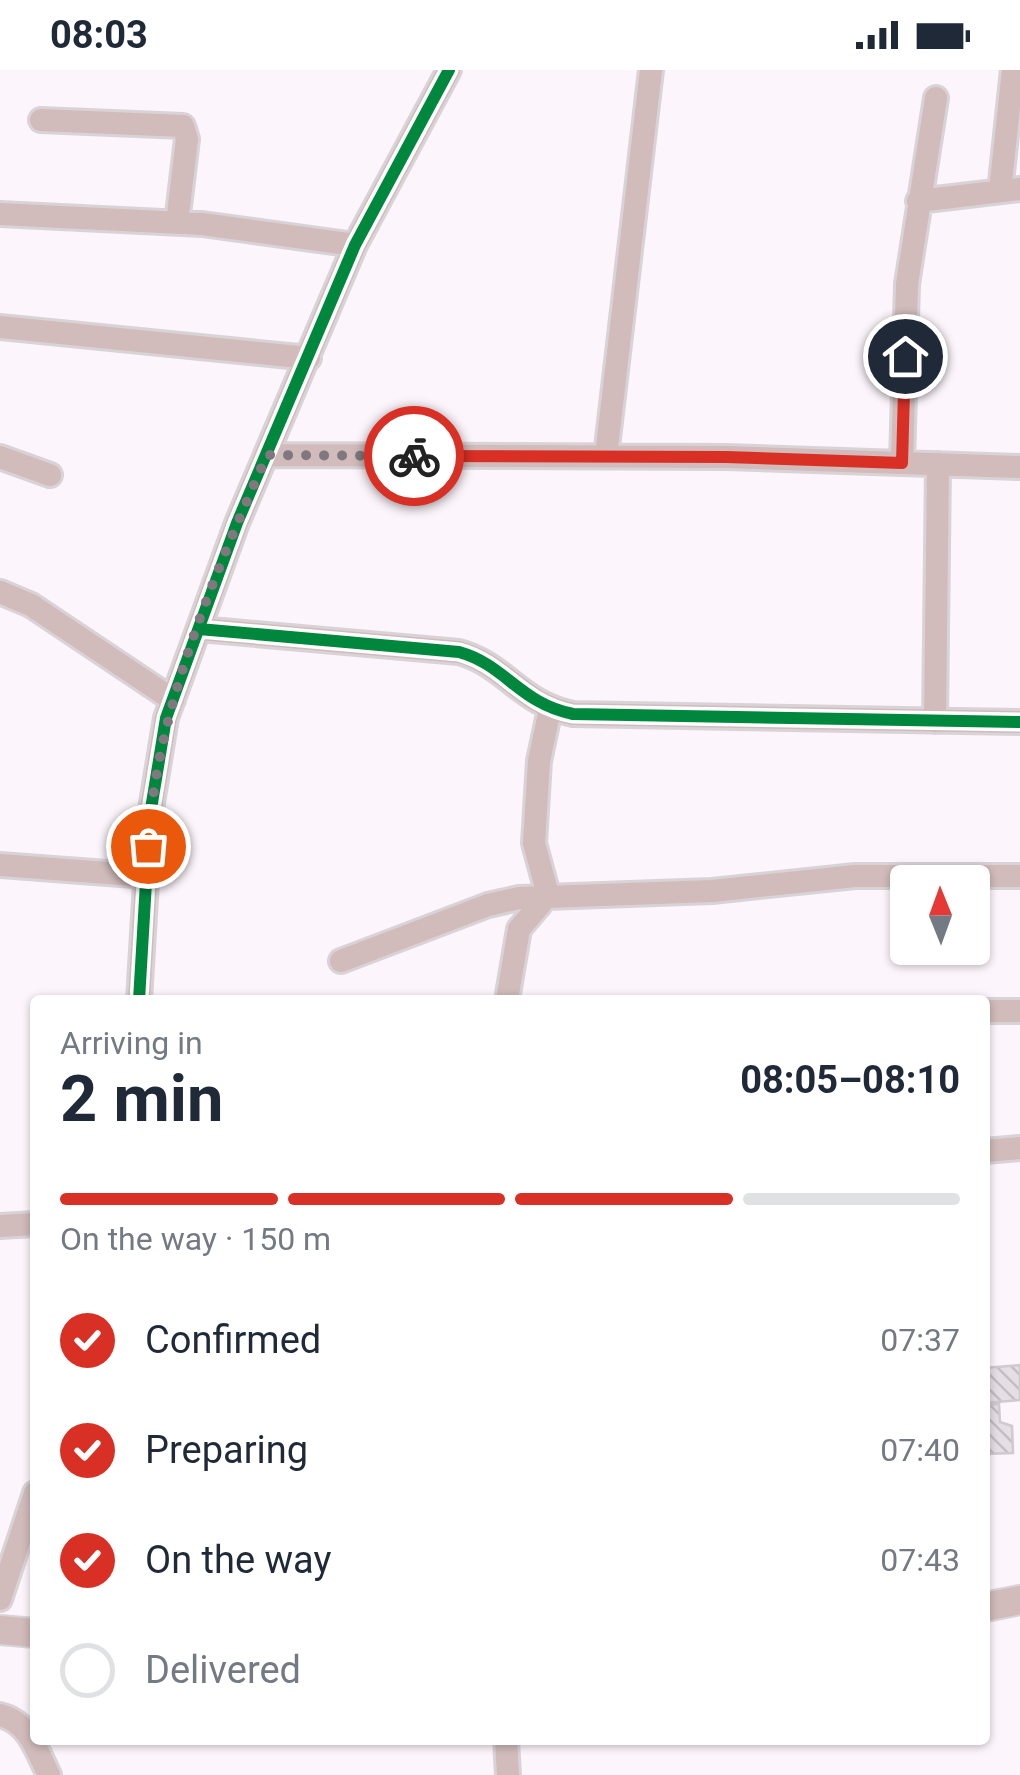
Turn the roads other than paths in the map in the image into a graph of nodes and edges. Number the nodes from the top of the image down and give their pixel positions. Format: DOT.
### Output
graph roads {
  1 [pos="448,70"];
  2 [pos="651,70"];
  3 [pos="1013,70"];
  4 [pos="936,98"];
  5 [pos="42,120"];
  6 [pos="1010,190"];
  7 [pos="918,201"];
  8 [pos="0,214"];
  9 [pos="177,223"];
  10 [pos="355,245"];
  11 [pos="0,327"];
  12 [pos="310,358"];
  13 [pos="267,455"];
  14 [pos="606,456"];
  15 [pos="0,457"];
  16 [pos="902,463"];
  17 [pos="938,464"];
  18 [pos="1020,466"];
  19 [pos="50,475"];
  20 [pos="0,592"];
  21 [pos="199,628"];
  22 [pos="172,700"];
  23 [pos="550,709"];
  24 [pos="935,721"];
  25 [pos="1020,722"];
  26 [pos="0,865"];
  27 [pos="146,876"];
  28 [pos="1020,876"];
  29 [pos="548,895"];
  30 [pos="340,961"];
  31 [pos="139,995"];
  32 [pos="508,995"];
  33 [pos="990,1011"];
  34 [pos="1020,1011"];
  35 [pos="1020,1148"];
  36 [pos="990,1151"];
  37 [pos="30,1224"];
  38 [pos="0,1226"];
  39 [pos="30,1508"];
  40 [pos="0,1599"];
  41 [pos="1020,1600"];
  42 [pos="990,1606"];
  43 [pos="0,1630"];
  44 [pos="30,1633"];
  45 [pos="0,1716"];
  46 [pos="30,1738"];
  47 [pos="34,1745"];
  48 [pos="506,1745"];
  49 [pos="49,1775"];
  50 [pos="508,1775"];
  1 -- 10 [label="street"];
  2 -- 14 [label="street"];
  3 -- 6 [label="street"];
  4 -- 7 [label="street"];
  5 -- 9 [label="street"];
  6 -- 7 [label="street"];
  7 -- 16 [label="street"];
  8 -- 9 [label="street"];
  9 -- 10 [label="street"];
  10 -- 12 [label="street"];
  11 -- 12 [label="street"];
  12 -- 13 [label="street"];
  13 -- 14 [label="street"];
  13 -- 21 [label="street"];
  14 -- 16 [label="street"];
  15 -- 19 [label="street"];
  16 -- 17 [label="street"];
  17 -- 18 [label="street"];
  17 -- 24 [label="street"];
  20 -- 22 [label="street"];
  21 -- 22 [label="street"];
  21 -- 23 [label="street"];
  22 -- 27 [label="street"];
  23 -- 24 [label="street"];
  23 -- 29 [label="street"];
  24 -- 25 [label="street"];
  26 -- 27 [label="street"];
  27 -- 31 [label="street"];
  28 -- 29 [label="street"];
  29 -- 30 [label="street"];
  29 -- 32 [label="street"];
  33 -- 34 [label="street"];
  35 -- 36 [label="street"];
  37 -- 38 [label="street"];
  39 -- 40 [label="street"];
  41 -- 42 [label="street"];
  43 -- 44 [label="street"];
  45 -- 46 [label="street"];
  47 -- 49 [label="street"];
  48 -- 50 [label="street"];
}
